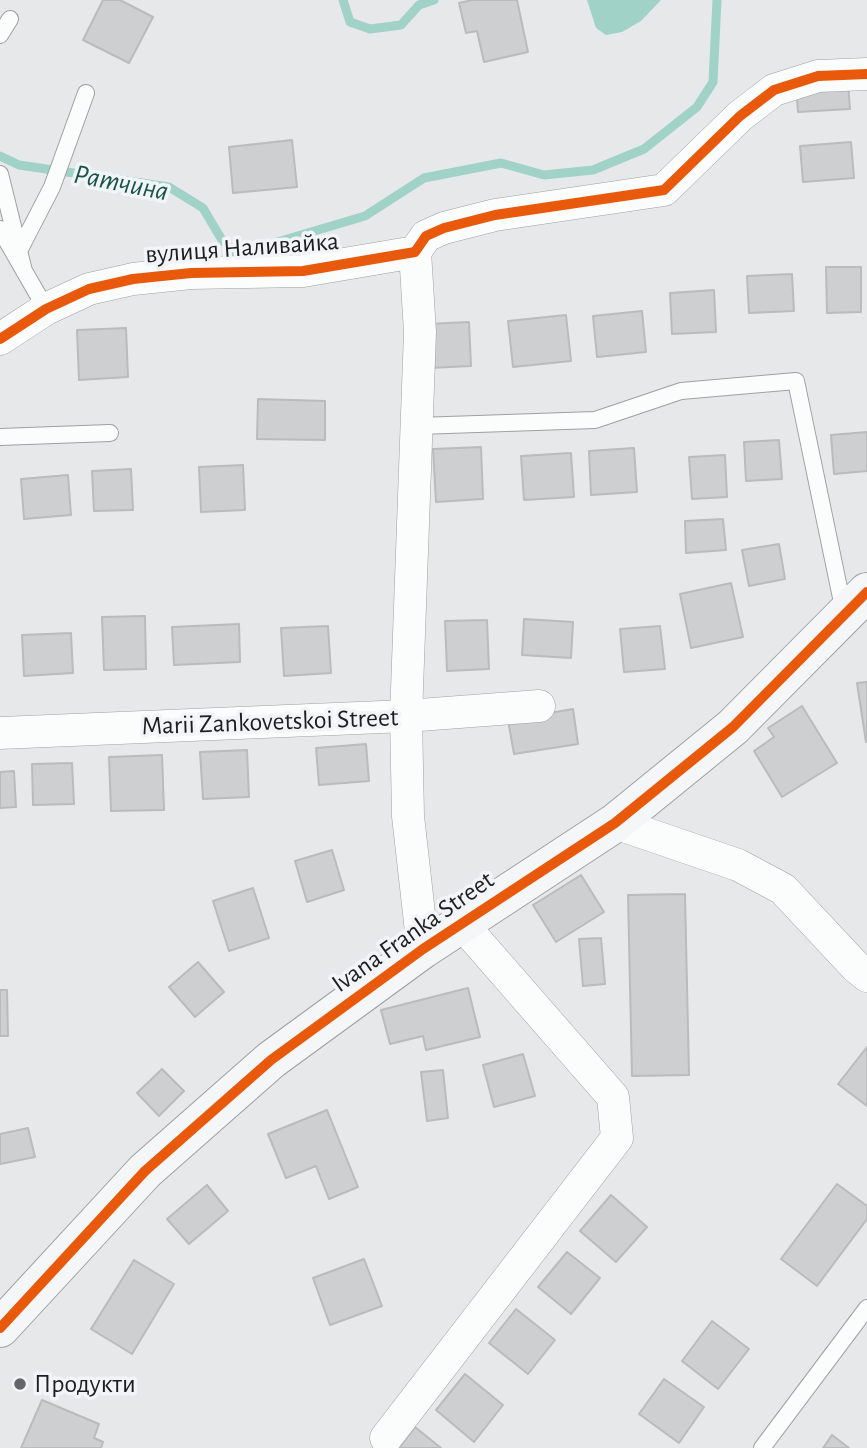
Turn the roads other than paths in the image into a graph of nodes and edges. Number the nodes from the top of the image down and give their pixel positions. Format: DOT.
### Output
graph roads {
  1 [pos="10,19"];
  2 [pos="0,35"];
  3 [pos="867,74"];
  4 [pos="86,93"];
  5 [pos="0,174"];
  6 [pos="0,229"];
  7 [pos="19,251"];
  8 [pos="415,252"];
  9 [pos="24,271"];
  10 [pos="46,309"];
  11 [pos="0,339"];
  12 [pos="418,426"];
  13 [pos="110,433"];
  14 [pos="0,437"];
  15 [pos="856,603"];
  16 [pos="540,706"];
  17 [pos="406,716"];
  18 [pos="0,733"];
  19 [pos="615,823"];
  20 [pos="462,924"];
  21 [pos="422,949"];
  22 [pos="867,976"];
  23 [pos="867,1308"];
  24 [pos="0,1328"];
  25 [pos="386,1438"];
  26 [pos="762,1448"];
  1 -- 2 [label="lane"];
  3 -- 8 [label="street"];
  4 -- 7 [label="lane"];
  5 -- 7 [label="lane"];
  6 -- 9 [label="lane"];
  7 -- 9 [label="lane"];
  8 -- 10 [label="street, вулиця Наливайка"];
  8 -- 12 [label="street"];
  9 -- 10 [label="lane"];
  10 -- 11 [label="street, вулиця Наливайка"];
  12 -- 15 [label="lane"];
  12 -- 17 [label="street"];
  13 -- 14 [label="lane"];
  15 -- 19 [label="main road, Ivana Franka Street"];
  16 -- 17 [label="street, Marii Zankovetskoi Street"];
  17 -- 18 [label="street, Marii Zankovetskoi Street"];
  17 -- 21 [label="street"];
  19 -- 20 [label="main road, Ivana Franka Street"];
  19 -- 22 [label="street"];
  20 -- 21 [label="main road, Ivana Franka Street"];
  20 -- 25 [label="street, Ivana Franka Street"];
  21 -- 24 [label="main road, Ivana Franka Street"];
  23 -- 26 [label="lane"];
}
